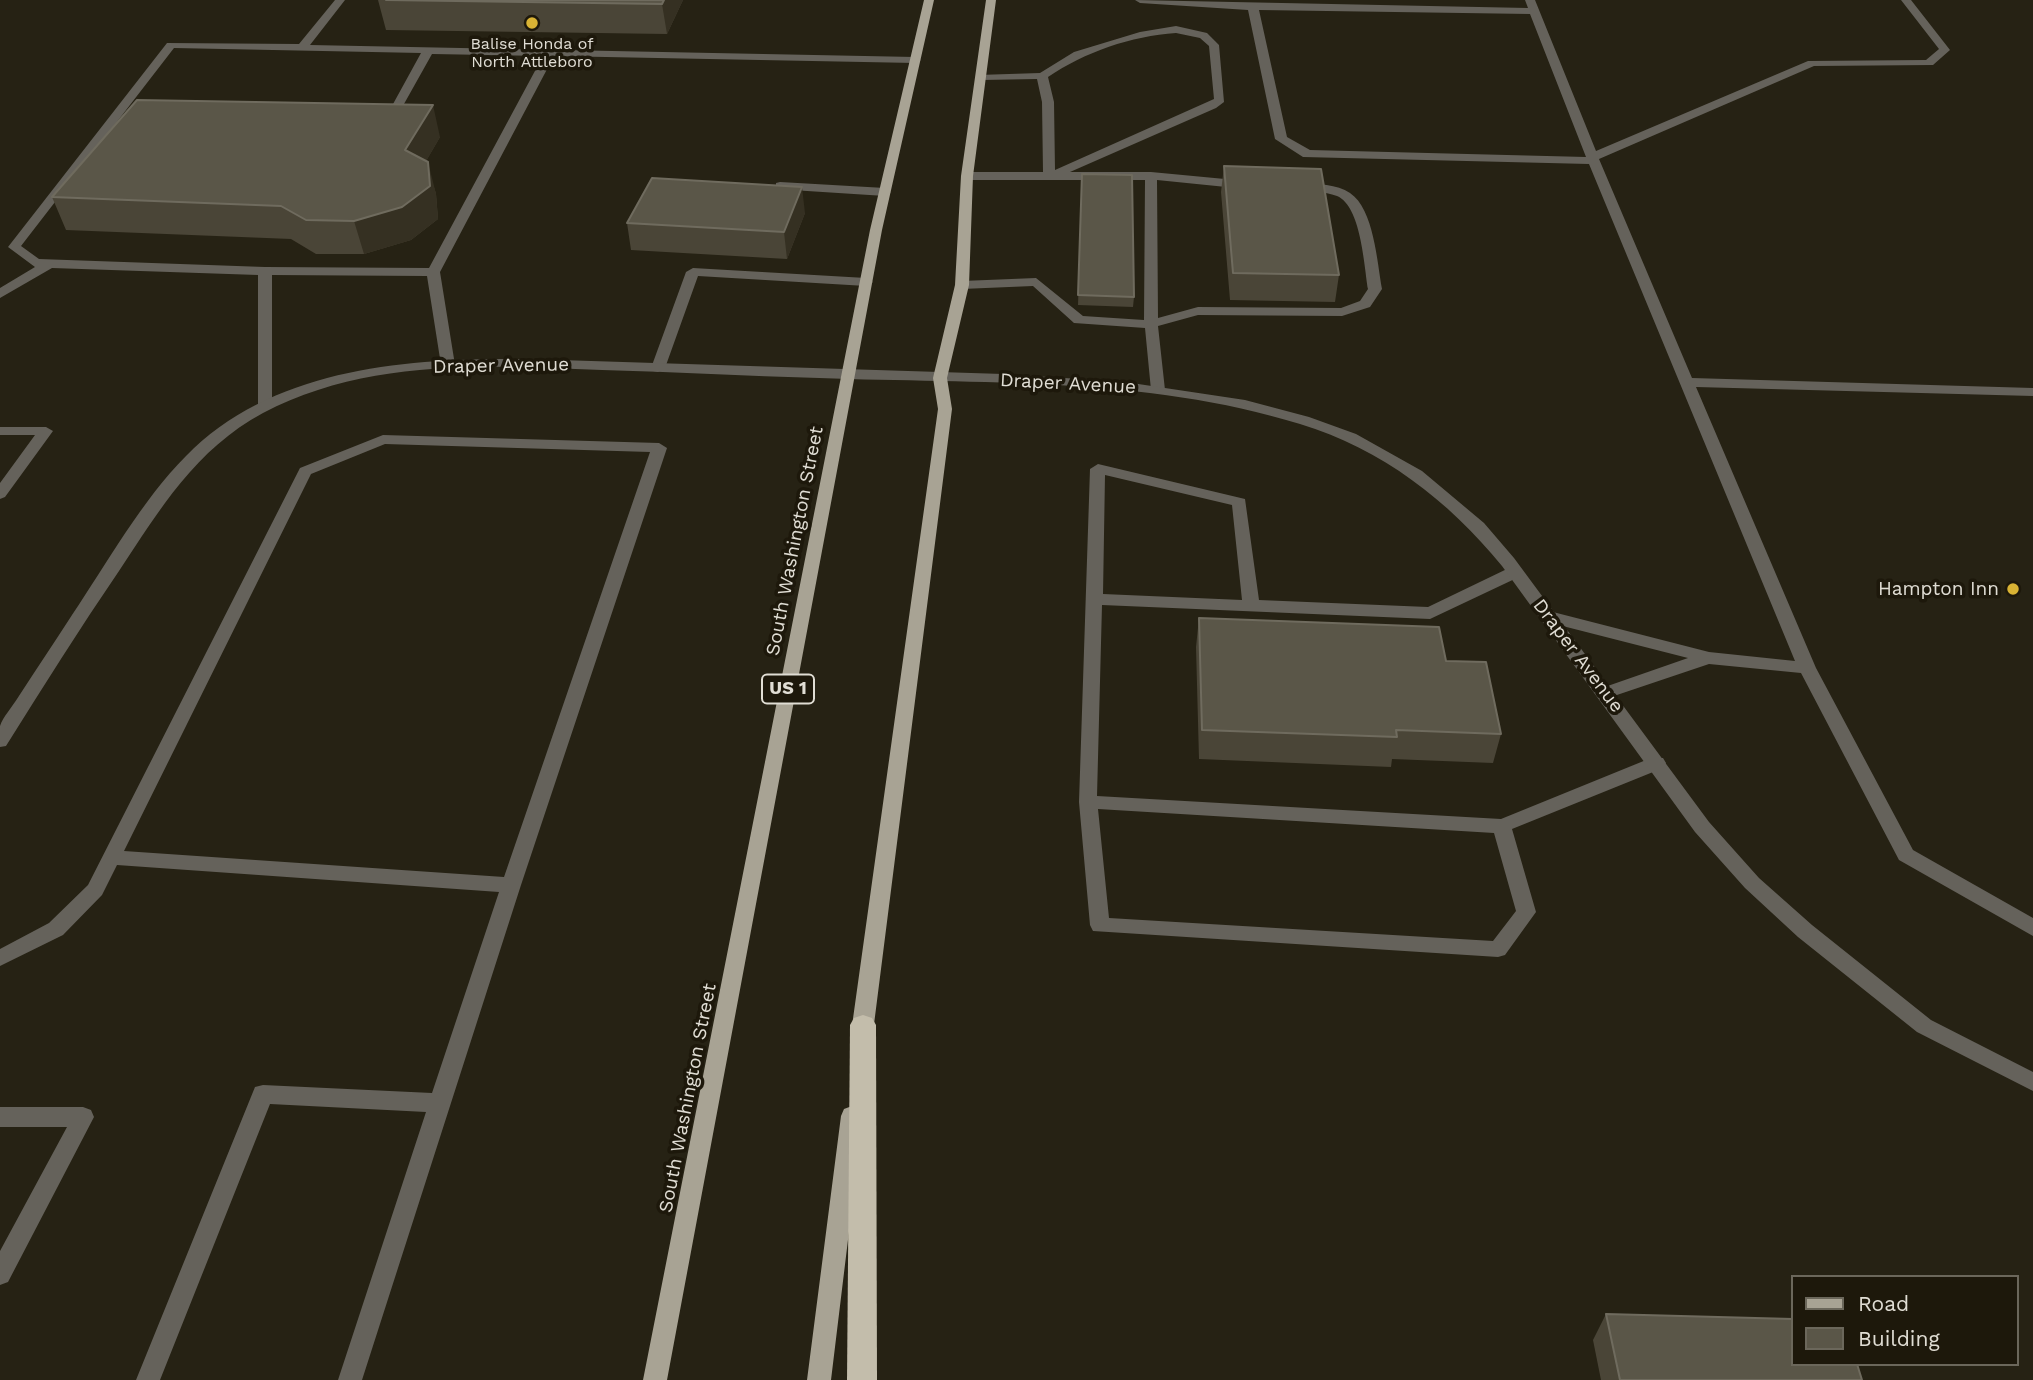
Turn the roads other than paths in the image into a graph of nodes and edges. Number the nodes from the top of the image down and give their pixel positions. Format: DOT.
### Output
graph roads {
  1 [pos="340,0"];
  2 [pos="929,0"];
  3 [pos="991,0"];
  4 [pos="1140,0"];
  5 [pos="1906,0"];
  6 [pos="1532,5"];
  7 [pos="1253,7"];
  8 [pos="302,48"];
  9 [pos="428,51"];
  10 [pos="550,53"];
  11 [pos="915,60"];
  12 [pos="1042,76"];
  13 [pos="982,77"];
  14 [pos="117,115"];
  15 [pos="130,115"];
  16 [pos="365,118"];
  17 [pos="1593,159"];
  18 [pos="967,176"];
  19 [pos="1151,176"];
  20 [pos="1049,177"];
  21 [pos="768,186"];
  22 [pos="1264,186"];
  23 [pos="1290,187"];
  24 [pos="885,192"];
  25 [pos="49,264"];
  26 [pos="265,271"];
  27 [pos="433,272"];
  28 [pos="866,282"];
  29 [pos="962,285"];
  30 [pos="0,294"];
  31 [pos="1151,324"];
  32 [pos="448,365"];
  33 [pos="659,368"];
  34 [pos="848,375"];
  35 [pos="940,378"];
  36 [pos="1688,382"];
  37 [pos="1158,390"];
  38 [pos="2033,392"];
  39 [pos="265,406"];
  40 [pos="0,431"];
  41 [pos="0,494"];
  42 [pos="1515,572"];
  43 [pos="1094,599"];
  44 [pos="1251,607"];
  45 [pos="1549,617"];
  46 [pos="1709,658"];
  47 [pos="1807,668"];
  48 [pos="1605,693"];
  49 [pos="0,741"];
  50 [pos="1657,763"];
  51 [pos="1088,802"];
  52 [pos="1502,826"];
  53 [pos="111,857"];
  54 [pos="511,886"];
  55 [pos="2033,929"];
  56 [pos="0,958"];
  57 [pos="863,1025"];
  58 [pos="2033,1082"];
  59 [pos="440,1103"];
  60 [pos="0,1116"];
  61 [pos="0,1274"];
  62 [pos="148,1380"];
  63 [pos="350,1380"];
  64 [pos="656,1380"];
  65 [pos="819,1380"];
  66 [pos="862,1380"];
  1 -- 8 [label="street"];
  2 -- 11 [label="main road, South Washington Street / US 1"];
  3 -- 13 [label="main road"];
  4 -- 7 [label="street"];
  5 -- 17 [label="street"];
  6 -- 7 [label="street"];
  6 -- 17 [label="street"];
  7 -- 17 [label="street"];
  8 -- 9 [label="street"];
  8 -- 14 [label="street"];
  9 -- 10 [label="street"];
  9 -- 16 [label="street"];
  10 -- 11 [label="street"];
  10 -- 27 [label="street"];
  11 -- 24 [label="main road, South Washington Street / US 1"];
  12 -- 13 [label="street"];
  12 -- 20 [label="street"];
  12 -- 20 [label="street"];
  13 -- 18 [label="main road"];
  14 -- 15 [label="street"];
  14 -- 25 [label="street"];
  17 -- 36 [label="street"];
  18 -- 20 [label="street"];
  18 -- 29 [label="main road"];
  19 -- 20 [label="street"];
  19 -- 22 [label="street"];
  19 -- 31 [label="street"];
  21 -- 24 [label="street"];
  23 -- 31 [label="street"];
  24 -- 28 [label="main road, South Washington Street / US 1"];
  25 -- 26 [label="street"];
  25 -- 30 [label="street"];
  26 -- 27 [label="street"];
  26 -- 39 [label="street"];
  27 -- 32 [label="street"];
  28 -- 33 [label="street"];
  28 -- 34 [label="main road, South Washington Street / US 1"];
  29 -- 31 [label="street"];
  29 -- 35 [label="main road"];
  31 -- 37 [label="street"];
  32 -- 33 [label="street, Draper Avenue"];
  32 -- 39 [label="street, Draper Avenue"];
  33 -- 34 [label="street, Draper Avenue"];
  34 -- 35 [label="street, Draper Avenue"];
  34 -- 64 [label="main road, South Washington Street / US 1"];
  35 -- 37 [label="street, Draper Avenue"];
  35 -- 57 [label="main road"];
  36 -- 38 [label="street"];
  36 -- 47 [label="street"];
  37 -- 42 [label="street, Draper Avenue"];
  39 -- 49 [label="street, Draper Avenue"];
  40 -- 41 [label="street"];
  42 -- 44 [label="street"];
  42 -- 45 [label="street, Draper Avenue"];
  43 -- 44 [label="street"];
  43 -- 44 [label="street"];
  43 -- 51 [label="street"];
  45 -- 46 [label="street"];
  45 -- 48 [label="street, Draper Avenue"];
  46 -- 47 [label="street"];
  46 -- 48 [label="street"];
  47 -- 55 [label="street"];
  48 -- 50 [label="street, Draper Avenue"];
  50 -- 52 [label="street"];
  50 -- 58 [label="street, Draper Avenue"];
  51 -- 52 [label="street"];
  51 -- 52 [label="street"];
  53 -- 54 [label="street"];
  53 -- 54 [label="street"];
  53 -- 56 [label="street"];
  54 -- 59 [label="street"];
  57 -- 65 [label="main road"];
  57 -- 66 [label="highway"];
  59 -- 62 [label="street"];
  59 -- 63 [label="street"];
  60 -- 61 [label="street"];
}
